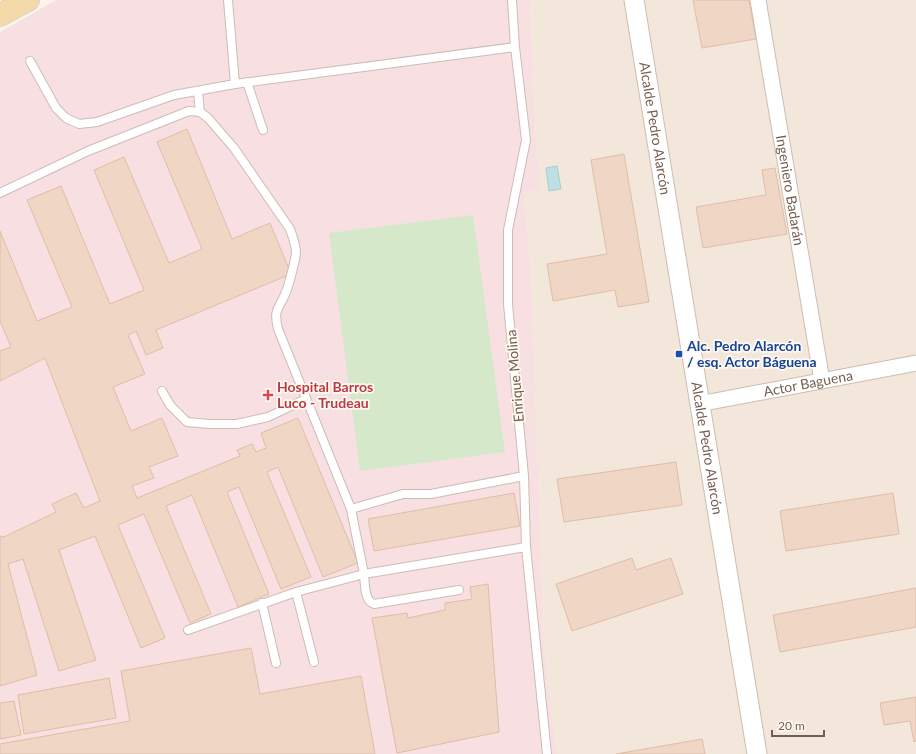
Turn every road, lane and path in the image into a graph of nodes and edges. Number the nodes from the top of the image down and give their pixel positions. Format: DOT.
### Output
graph roads {
  1 [pos="28,0"];
  2 [pos="228,0"];
  3 [pos="512,0"];
  4 [pos="634,0"];
  5 [pos="758,0"];
  6 [pos="0,15"];
  7 [pos="515,47"];
  8 [pos="30,61"];
  9 [pos="247,82"];
  10 [pos="235,84"];
  11 [pos="198,91"];
  12 [pos="200,112"];
  13 [pos="263,130"];
  14 [pos="0,193"];
  15 [pos="916,363"];
  16 [pos="822,381"];
  17 [pos="162,391"];
  18 [pos="306,399"];
  19 [pos="699,404"];
  20 [pos="524,476"];
  21 [pos="351,509"];
  22 [pos="526,547"];
  23 [pos="364,574"];
  24 [pos="459,590"];
  25 [pos="296,592"];
  26 [pos="262,604"];
  27 [pos="188,630"];
  28 [pos="314,662"];
  29 [pos="276,663"];
  30 [pos="547,754"];
  31 [pos="757,754"];
  1 -- 6 [label="main road"];
  2 -- 10 [label="lane"];
  3 -- 7 [label="lane, Enrique Molina"];
  4 -- 19 [label="street, Alcalde Pedro Alarcón"];
  5 -- 16 [label="street, Ingeniero Badarán"];
  7 -- 9 [label="lane"];
  7 -- 20 [label="lane, Enrique Molina"];
  8 -- 11 [label="lane"];
  9 -- 10 [label="lane"];
  9 -- 13 [label="lane"];
  10 -- 11 [label="lane"];
  11 -- 12 [label="lane"];
  12 -- 14 [label="lane"];
  12 -- 18 [label="lane"];
  15 -- 16 [label="street, Actor Baguena"];
  16 -- 19 [label="street, Actor Baguena"];
  17 -- 18 [label="lane"];
  18 -- 21 [label="lane"];
  19 -- 31 [label="street, Alcalde Pedro Alarcón"];
  20 -- 21 [label="lane"];
  20 -- 22 [label="lane, Enrique Molina"];
  21 -- 23 [label="lane"];
  22 -- 23 [label="lane"];
  22 -- 30 [label="lane, Enrique Molina"];
  23 -- 24 [label="lane"];
  23 -- 25 [label="lane"];
  25 -- 26 [label="lane"];
  25 -- 28 [label="lane"];
  26 -- 27 [label="lane"];
  26 -- 29 [label="lane"];
}
